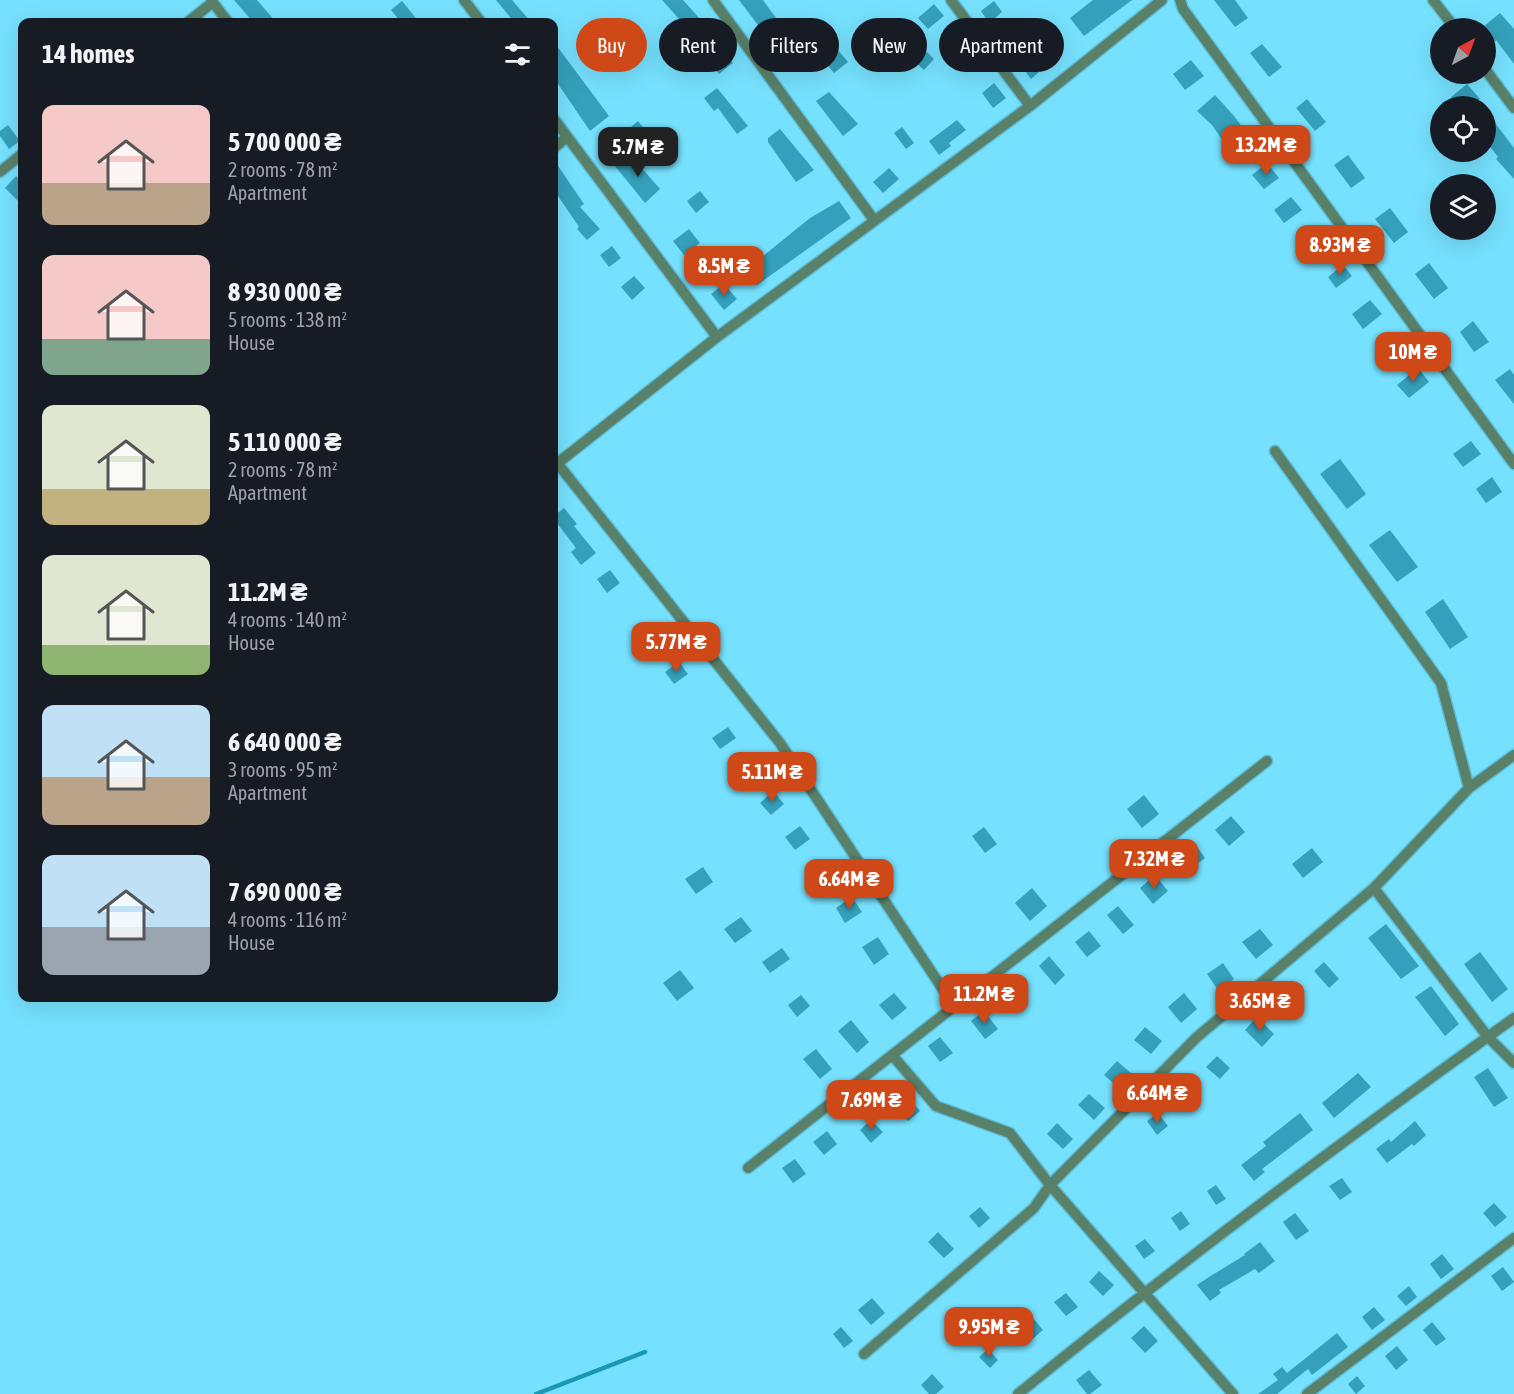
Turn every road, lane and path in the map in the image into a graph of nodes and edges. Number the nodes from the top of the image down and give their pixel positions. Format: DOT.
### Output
graph roads {
  1 [pos="465,0"];
  2 [pos="713,0"];
  3 [pos="951,0"];
  4 [pos="1162,0"];
  5 [pos="1180,0"];
  6 [pos="1433,0"];
  7 [pos="212,1"];
  8 [pos="193,18"];
  9 [pos="225,18"];
  10 [pos="478,18"];
  11 [pos="1447,18"];
  12 [pos="1496,84"];
  13 [pos="1030,106"];
  14 [pos="1514,108"];
  15 [pos="558,125"];
  16 [pos="567,137"];
  17 [pos="558,145"];
  18 [pos="18,157"];
  19 [pos="0,172"];
  20 [pos="874,220"];
  21 [pos="717,337"];
  22 [pos="1275,451"];
  23 [pos="558,461"];
  24 [pos="1514,465"];
  25 [pos="558,467"];
  26 [pos="1514,755"];
  27 [pos="1267,761"];
  28 [pos="1469,788"];
  29 [pos="1374,888"];
  30 [pos="954,1006"];
  31 [pos="1514,1018"];
  32 [pos="1488,1037"];
  33 [pos="892,1055"];
  34 [pos="1514,1063"];
  35 [pos="748,1168"];
  36 [pos="1050,1185"];
  37 [pos="1514,1238"];
  38 [pos="1144,1293"];
  39 [pos="864,1354"];
  40 [pos="1018,1394"];
  41 [pos="1233,1394"];
  42 [pos="1307,1394"];
  1 -- 10 [label="street"];
  2 -- 20 [label="street"];
  3 -- 13 [label="street"];
  4 -- 13 [label="street"];
  5 -- 24 [label="street"];
  6 -- 11 [label="street"];
  7 -- 8 [label="street"];
  7 -- 9 [label="street"];
  12 -- 14 [label="street"];
  13 -- 20 [label="street"];
  15 -- 16 [label="street"];
  16 -- 17 [label="street"];
  16 -- 21 [label="street"];
  18 -- 19 [label="street"];
  20 -- 21 [label="street"];
  21 -- 23 [label="street"];
  22 -- 28 [label="street"];
  25 -- 30 [label="street"];
  26 -- 28 [label="street"];
  27 -- 30 [label="street"];
  28 -- 29 [label="street"];
  29 -- 32 [label="street"];
  29 -- 36 [label="street"];
  30 -- 33 [label="street"];
  31 -- 32 [label="street"];
  32 -- 34 [label="street"];
  32 -- 38 [label="street"];
  33 -- 35 [label="street"];
  33 -- 36 [label="street"];
  36 -- 38 [label="street"];
  36 -- 39 [label="street"];
  37 -- 42 [label="street"];
  38 -- 40 [label="street"];
  38 -- 41 [label="street"];
}
